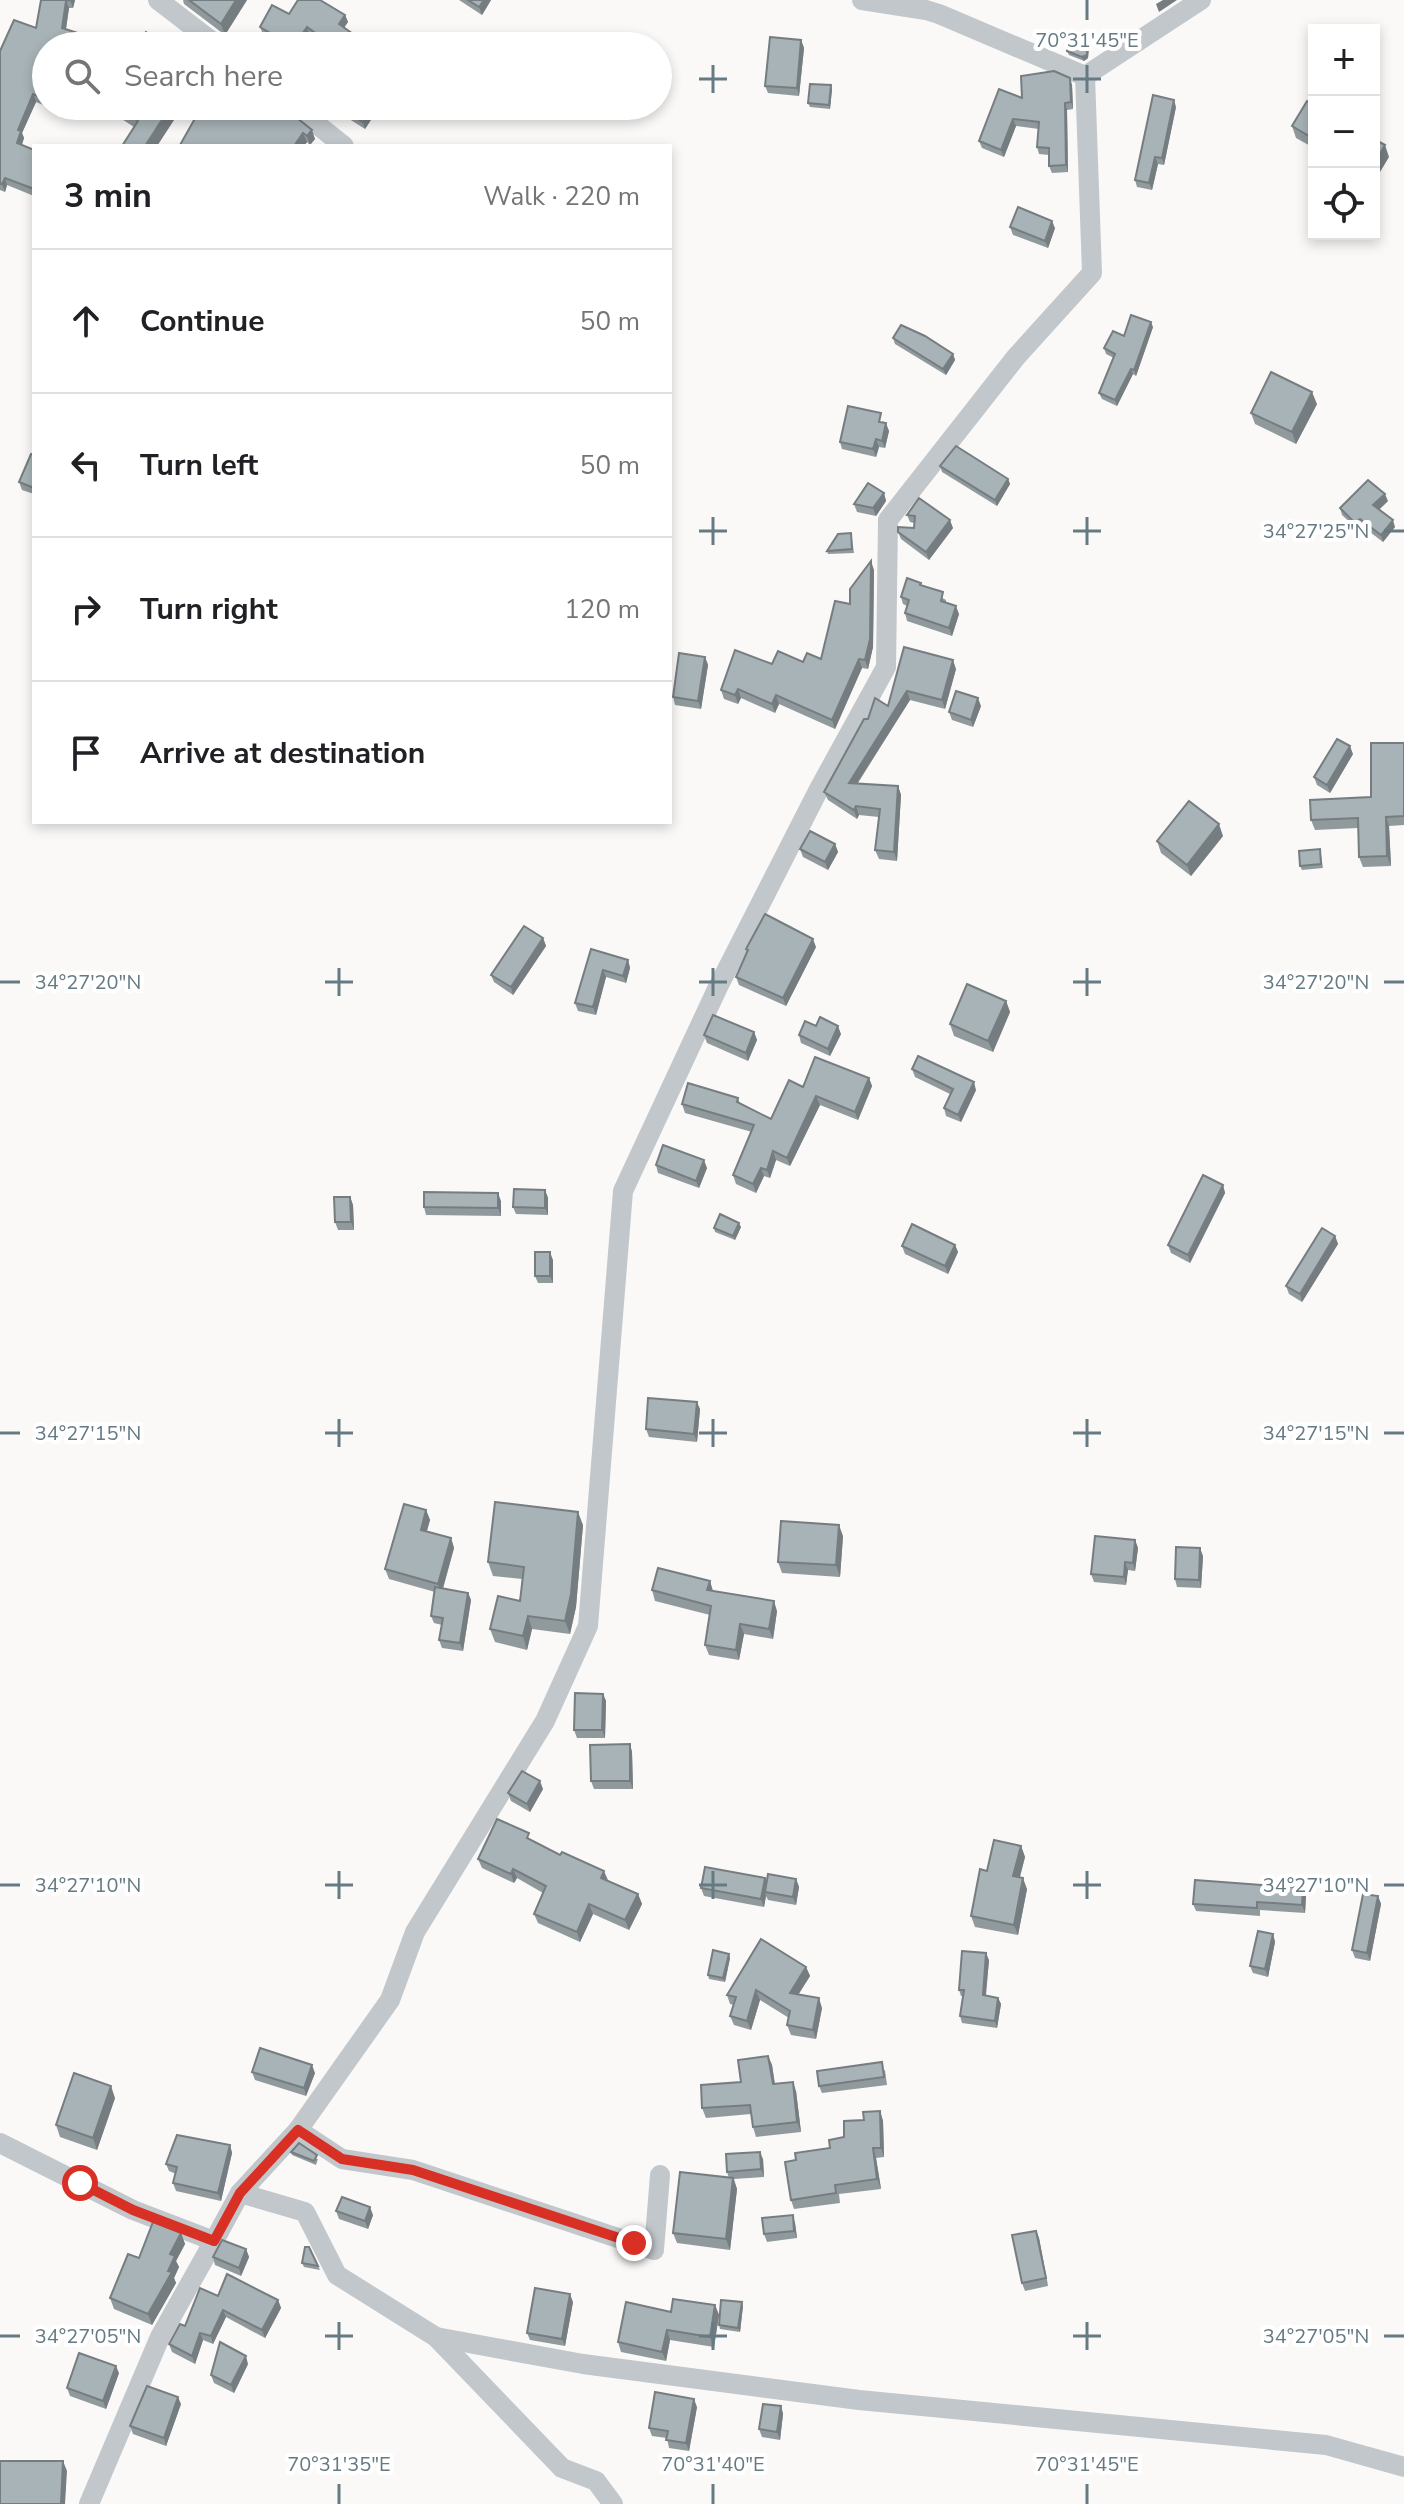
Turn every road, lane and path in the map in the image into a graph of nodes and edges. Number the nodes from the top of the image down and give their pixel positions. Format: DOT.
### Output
graph roads {
  1 [pos="158,0"];
  2 [pos="862,0"];
  3 [pos="1201,0"];
  4 [pos="200,32"];
  5 [pos="1085,76"];
  6 [pos="312,120"];
  7 [pos="342,144"];
  8 [pos="298,2130"];
  9 [pos="0,2143"];
  10 [pos="660,2175"];
  11 [pos="240,2193"];
  12 [pos="214,2241"];
  13 [pos="436,2337"];
  14 [pos="1404,2467"];
  15 [pos="89,2504"];
  16 [pos="613,2504"];
  1 -- 4 [label="street"];
  2 -- 5 [label="street"];
  3 -- 5 [label="street"];
  5 -- 8 [label="street"];
  6 -- 7 [label="street"];
  8 -- 10 [label="street"];
  8 -- 11 [label="street"];
  9 -- 12 [label="street"];
  11 -- 12 [label="street"];
  11 -- 13 [label="street"];
  12 -- 15 [label="street"];
  13 -- 14 [label="street"];
  13 -- 16 [label="street"];
}
